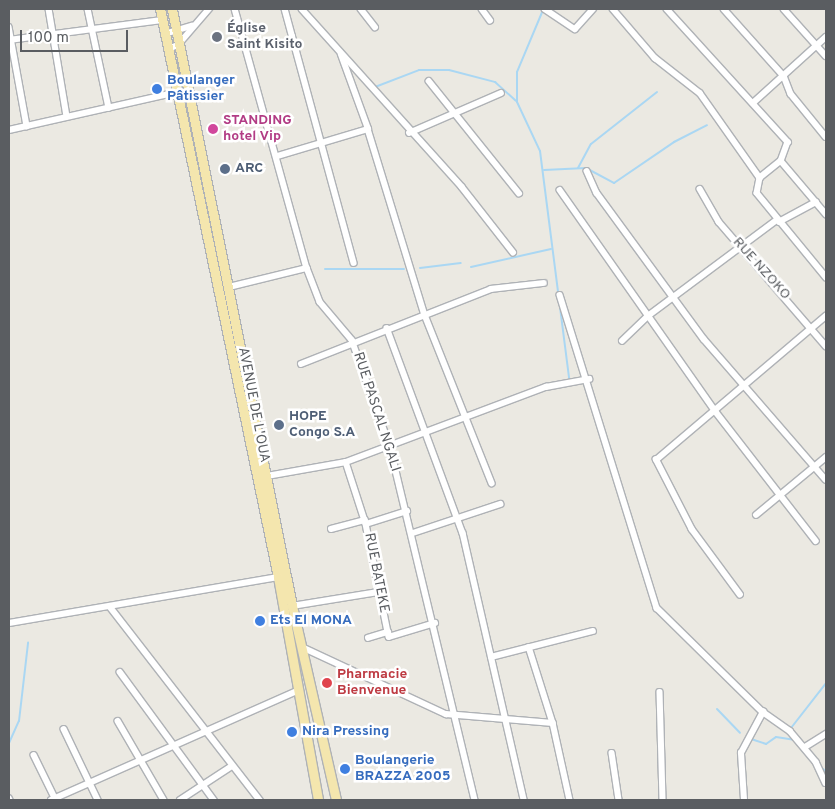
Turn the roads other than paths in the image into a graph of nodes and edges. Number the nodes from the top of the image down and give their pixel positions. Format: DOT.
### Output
graph roads {
  1 [pos="48,9"];
  2 [pos="88,9"];
  3 [pos="160,9"];
  4 [pos="172,9"];
  5 [pos="209,9"];
  6 [pos="235,9"];
  7 [pos="285,9"];
  8 [pos="302,9"];
  9 [pos="361,9"];
  10 [pos="482,9"];
  11 [pos="545,9"];
  12 [pos="594,9"];
  13 [pos="613,9"];
  14 [pos="667,9"];
  15 [pos="724,9"];
  16 [pos="784,9"];
  17 [pos="162,20"];
  18 [pos="490,20"];
  19 [pos="192,26"];
  20 [pos="9,27"];
  21 [pos="375,27"];
  22 [pos="92,29"];
  23 [pos="176,30"];
  24 [pos="165,34"];
  25 [pos="53,35"];
  26 [pos="826,37"];
  27 [pos="10,40"];
  28 [pos="178,45"];
  29 [pos="817,45"];
  30 [pos="168,49"];
  31 [pos="339,50"];
  32 [pos="826,56"];
  33 [pos="784,76"];
  34 [pos="429,81"];
  35 [pos="177,92"];
  36 [pos="501,92"];
  37 [pos="754,102"];
  38 [pos="109,108"];
  39 [pos="457,113"];
  40 [pos="67,116"];
  41 [pos="27,126"];
  42 [pos="368,129"];
  43 [pos="9,130"];
  44 [pos="410,133"];
  45 [pos="826,137"];
  46 [pos="324,144"];
  47 [pos="278,156"];
  48 [pos="781,161"];
  49 [pos="587,171"];
  50 [pos="760,178"];
  51 [pos="700,189"];
  52 [pos="560,190"];
  53 [pos="519,193"];
  54 [pos="816,202"];
  55 [pos="826,214"];
  56 [pos="778,221"];
  57 [pos="742,249"];
  58 [pos="513,252"];
  59 [pos="354,263"];
  60 [pos="306,268"];
  61 [pos="826,277"];
  62 [pos="544,283"];
  63 [pos="228,287"];
  64 [pos="560,295"];
  65 [pos="674,299"];
  66 [pos="425,315"];
  67 [pos="648,316"];
  68 [pos="826,316"];
  69 [pos="387,328"];
  70 [pos="811,329"];
  71 [pos="352,340"];
  72 [pos="622,340"];
  73 [pos="826,346"];
  74 [pos="301,364"];
  75 [pos="589,379"];
  76 [pos="745,388"];
  77 [pos="716,412"];
  78 [pos="468,416"];
  79 [pos="429,432"];
  80 [pos="390,446"];
  81 [pos="826,457"];
  82 [pos="346,462"];
  83 [pos="816,466"];
  84 [pos="267,476"];
  85 [pos="826,480"];
  86 [pos="492,482"];
  87 [pos="780,495"];
  88 [pos="500,504"];
  89 [pos="407,511"];
  90 [pos="756,515"];
  91 [pos="458,518"];
  92 [pos="365,522"];
  93 [pos="331,529"];
  94 [pos="413,532"];
  95 [pos="816,540"];
  96 [pos="278,577"];
  97 [pos="378,592"];
  98 [pos="740,595"];
  99 [pos="292,606"];
  100 [pos="111,608"];
  101 [pos="9,623"];
  102 [pos="436,623"];
  103 [pos="594,631"];
  104 [pos="388,632"];
  105 [pos="368,638"];
  106 [pos="302,646"];
  107 [pos="529,648"];
  108 [pos="491,657"];
  109 [pos="120,672"];
  110 [pos="299,690"];
  111 [pos="660,692"];
  112 [pos="763,712"];
  113 [pos="456,715"];
  114 [pos="505,718"];
  115 [pos="118,721"];
  116 [pos="553,723"];
  117 [pos="64,729"];
  118 [pos="204,731"];
  119 [pos="826,734"];
  120 [pos="172,745"];
  121 [pos="805,747"];
  122 [pos="612,753"];
  123 [pos="34,755"];
  124 [pos="140,760"];
  125 [pos="232,766"];
  126 [pos="88,783"];
  127 [pos="826,783"];
  128 [pos="203,787"];
  129 [pos="54,800"];
  130 [pos="98,800"];
  131 [pos="164,800"];
  132 [pos="180,800"];
  133 [pos="214,800"];
  134 [pos="260,800"];
  135 [pos="316,800"];
  136 [pos="336,800"];
  137 [pos="475,800"];
  138 [pos="524,800"];
  139 [pos="570,800"];
  140 [pos="619,800"];
  141 [pos="663,800"];
  142 [pos="744,800"];
  1 -- 25 [label="street"];
  2 -- 22 [label="street"];
  3 -- 17 [label="main road, AVENUE DE L'OUA"];
  4 -- 23 [label="main road, AVENUE DE L'OUA"];
  5 -- 19 [label="street"];
  6 -- 47 [label="street, RUE PASCAL NGALI"];
  7 -- 46 [label="street"];
  8 -- 31 [label="street"];
  9 -- 21 [label="street"];
  10 -- 18 [label="street"];
  11 -- 12 [label="street"];
  13 -- 50 [label="street"];
  14 -- 37 [label="street"];
  15 -- 33 [label="street"];
  16 -- 29 [label="street"];
  17 -- 22 [label="street"];
  17 -- 24 [label="main road, AVENUE DE L'OUA"];
  19 -- 23 [label="street"];
  19 -- 28 [label="street"];
  20 -- 27 [label="street"];
  22 -- 25 [label="street"];
  22 -- 38 [label="street"];
  23 -- 24 [label="street"];
  23 -- 28 [label="main road, AVENUE DE L'OUA"];
  24 -- 30 [label="main road, AVENUE DE L'OUA"];
  25 -- 27 [label="street"];
  25 -- 40 [label="street"];
  26 -- 29 [label="street"];
  27 -- 41 [label="street"];
  28 -- 30 [label="street"];
  28 -- 63 [label="main road, AVENUE DE L'OUA"];
  29 -- 32 [label="street"];
  29 -- 33 [label="street"];
  30 -- 35 [label="main road, AVENUE DE L'OUA"];
  31 -- 42 [label="street"];
  31 -- 44 [label="street"];
  33 -- 37 [label="street"];
  33 -- 45 [label="street"];
  34 -- 39 [label="street"];
  35 -- 38 [label="street"];
  35 -- 96 [label="main road, AVENUE DE L'OUA"];
  36 -- 39 [label="street"];
  37 -- 48 [label="street"];
  38 -- 40 [label="street"];
  39 -- 44 [label="street"];
  39 -- 53 [label="street"];
  40 -- 41 [label="street"];
  41 -- 43 [label="street"];
  42 -- 46 [label="street"];
  42 -- 66 [label="street"];
  44 -- 58 [label="street"];
  46 -- 47 [label="street"];
  46 -- 59 [label="street"];
  47 -- 60 [label="street, RUE PASCAL NGALI"];
  48 -- 50 [label="street"];
  48 -- 54 [label="street"];
  49 -- 65 [label="street"];
  50 -- 56 [label="street"];
  51 -- 57 [label="street, RUE NZOKO"];
  52 -- 67 [label="street"];
  54 -- 55 [label="street"];
  54 -- 56 [label="street"];
  56 -- 57 [label="street"];
  56 -- 61 [label="street"];
  57 -- 65 [label="street"];
  57 -- 70 [label="street, RUE NZOKO"];
  60 -- 63 [label="street"];
  60 -- 71 [label="street, RUE PASCAL NGALI"];
  62 -- 66 [label="street"];
  63 -- 84 [label="main road, AVENUE DE L'OUA"];
  64 -- 75 [label="street"];
  65 -- 67 [label="street"];
  65 -- 76 [label="street"];
  66 -- 69 [label="street"];
  66 -- 78 [label="street"];
  67 -- 72 [label="street"];
  67 -- 77 [label="street"];
  68 -- 70 [label="street"];
  69 -- 71 [label="street"];
  69 -- 79 [label="street"];
  70 -- 73 [label="street, RUE NZOKO"];
  70 -- 76 [label="street"];
  71 -- 74 [label="street"];
  71 -- 80 [label="street, RUE PASCAL NGALI"];
  75 -- 78 [label="street"];
  75 -- 112 [label="street"];
  76 -- 77 [label="street"];
  76 -- 83 [label="street"];
  77 -- 87 [label="street"];
  77 -- 98 [label="street"];
  78 -- 79 [label="street"];
  78 -- 86 [label="street"];
  79 -- 80 [label="street"];
  79 -- 91 [label="street"];
  80 -- 82 [label="street"];
  80 -- 89 [label="street, RUE PASCAL NGALI"];
  81 -- 83 [label="street"];
  82 -- 84 [label="street"];
  82 -- 92 [label="street, RUE BATEKE"];
  83 -- 85 [label="street"];
  83 -- 87 [label="street"];
  84 -- 99 [label="main road, AVENUE DE L'OUA"];
  87 -- 90 [label="street"];
  87 -- 95 [label="street"];
  88 -- 91 [label="street"];
  89 -- 92 [label="street"];
  89 -- 94 [label="street, RUE PASCAL NGALI"];
  91 -- 94 [label="street"];
  91 -- 108 [label="street"];
  92 -- 93 [label="street"];
  92 -- 97 [label="street, RUE BATEKE"];
  94 -- 102 [label="street, RUE PASCAL NGALI"];
  96 -- 100 [label="street"];
  96 -- 110 [label="main road, AVENUE DE L'OUA"];
  97 -- 99 [label="street"];
  97 -- 104 [label="street, RUE BATEKE"];
  99 -- 106 [label="main road, AVENUE DE L'OUA"];
  100 -- 101 [label="street"];
  100 -- 118 [label="street"];
  102 -- 104 [label="street, RUE BATEKE"];
  102 -- 113 [label="street, RUE PASCAL NGALI"];
  103 -- 107 [label="street"];
  104 -- 105 [label="street"];
  106 -- 113 [label="street"];
  106 -- 136 [label="main road, AVENUE DE L'OUA"];
  107 -- 108 [label="street"];
  107 -- 116 [label="street"];
  108 -- 114 [label="street"];
  109 -- 120 [label="street"];
  110 -- 118 [label="street"];
  110 -- 135 [label="main road, AVENUE DE L'OUA"];
  111 -- 141 [label="street"];
  112 -- 121 [label="street"];
  112 -- 142 [label="street"];
  113 -- 114 [label="street"];
  113 -- 137 [label="street, RUE PASCAL NGALI"];
  114 -- 116 [label="street"];
  114 -- 138 [label="street"];
  115 -- 124 [label="street"];
  116 -- 139 [label="street"];
  117 -- 126 [label="street"];
  118 -- 120 [label="street"];
  118 -- 125 [label="street"];
  119 -- 121 [label="street"];
  120 -- 124 [label="street"];
  120 -- 128 [label="street"];
  121 -- 127 [label="street"];
  122 -- 140 [label="street"];
  123 -- 129 [label="street"];
  124 -- 126 [label="street"];
  124 -- 131 [label="street"];
  125 -- 128 [label="street"];
  125 -- 134 [label="street"];
  126 -- 129 [label="street"];
  126 -- 130 [label="street"];
  128 -- 132 [label="street"];
  128 -- 133 [label="street"];
}
